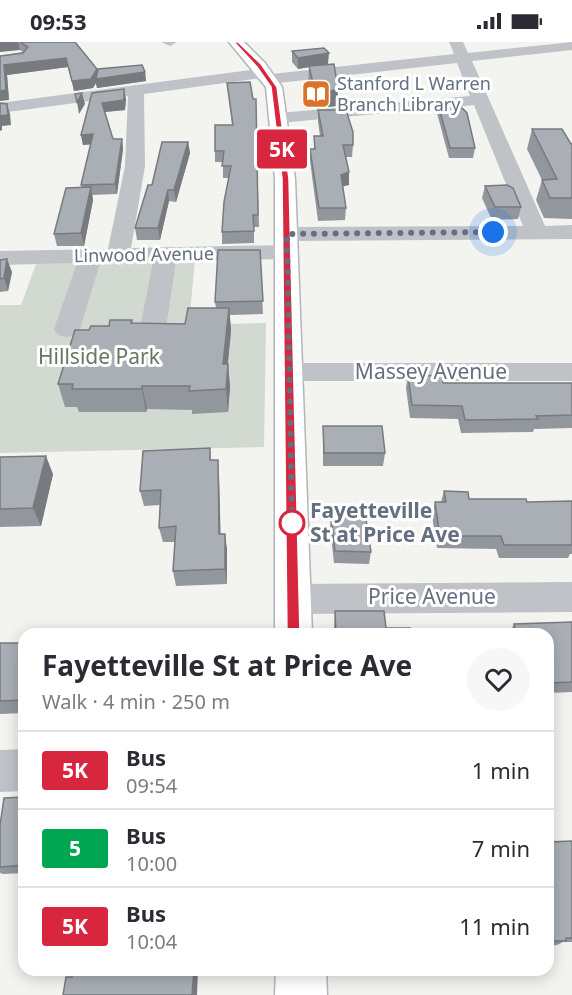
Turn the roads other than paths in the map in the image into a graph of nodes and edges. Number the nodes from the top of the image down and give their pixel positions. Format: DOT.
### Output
graph roads {
  1 [pos="237,42"];
  2 [pos="572,46"];
  3 [pos="459,50"];
  4 [pos="267,76"];
  5 [pos="133,89"];
  6 [pos="479,100"];
  7 [pos="0,108"];
  8 [pos="279,118"];
  9 [pos="537,232"];
  10 [pos="572,232"];
  11 [pos="287,243"];
  12 [pos="166,254"];
  13 [pos="118,255"];
  14 [pos="91,256"];
  15 [pos="0,258"];
  16 [pos="153,328"];
  17 [pos="67,329"];
  18 [pos="290,372"];
  19 [pos="572,372"];
  20 [pos="572,597"];
  21 [pos="293,599"];
  22 [pos="294,628"];
  23 [pos="18,770"];
  24 [pos="0,771"];
  25 [pos="300,976"];
  26 [pos="301,995"];
  1 -- 4 [label="main road"];
  2 -- 3 [label="street"];
  3 -- 4 [label="street"];
  3 -- 6 [label="street"];
  4 -- 5 [label="street"];
  4 -- 8 [label="main road"];
  5 -- 7 [label="street"];
  5 -- 13 [label="street"];
  6 -- 8 [label="street"];
  6 -- 9 [label="street"];
  8 -- 11 [label="main road"];
  9 -- 10 [label="street, Linwood Avenue"];
  9 -- 11 [label="street, Linwood Avenue"];
  11 -- 12 [label="street, Linwood Avenue"];
  11 -- 18 [label="main road"];
  12 -- 13 [label="street, Linwood Avenue"];
  12 -- 16 [label="street"];
  13 -- 14 [label="street, Linwood Avenue"];
  14 -- 15 [label="street, Linwood Avenue"];
  14 -- 17 [label="street"];
  18 -- 19 [label="street, Massey Avenue"];
  18 -- 21 [label="main road"];
  20 -- 21 [label="street, Price Avenue"];
  21 -- 22 [label="main road"];
  23 -- 24 [label="street"];
  25 -- 26 [label="main road"];
}
